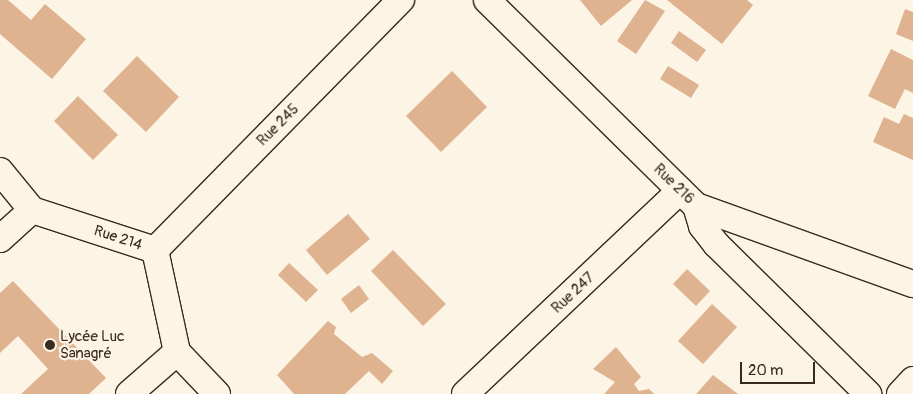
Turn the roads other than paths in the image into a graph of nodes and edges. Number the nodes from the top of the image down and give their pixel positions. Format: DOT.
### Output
graph roads {
  1 [pos="401,0"];
  2 [pos="488,0"];
  3 [pos="0,171"];
  4 [pos="688,199"];
  5 [pos="32,210"];
  6 [pos="0,239"];
  7 [pos="155,250"];
  8 [pos="913,284"];
  9 [pos="177,352"];
  10 [pos="913,380"];
  11 [pos="129,394"];
  12 [pos="217,394"];
  13 [pos="465,394"];
  14 [pos="868,394"];
  15 [pos="900,394"];
  1 -- 7 [label="street, Rue 245"];
  2 -- 4 [label="street, Rue 216"];
  3 -- 5 [label="street"];
  4 -- 8 [label="street, Rue 216"];
  4 -- 13 [label="street, Rue 247"];
  4 -- 14 [label="street"];
  5 -- 6 [label="street"];
  5 -- 7 [label="street, Rue 214"];
  7 -- 9 [label="street, Rue 214"];
  9 -- 11 [label="street"];
  9 -- 12 [label="street"];
  10 -- 15 [label="street"];
}
